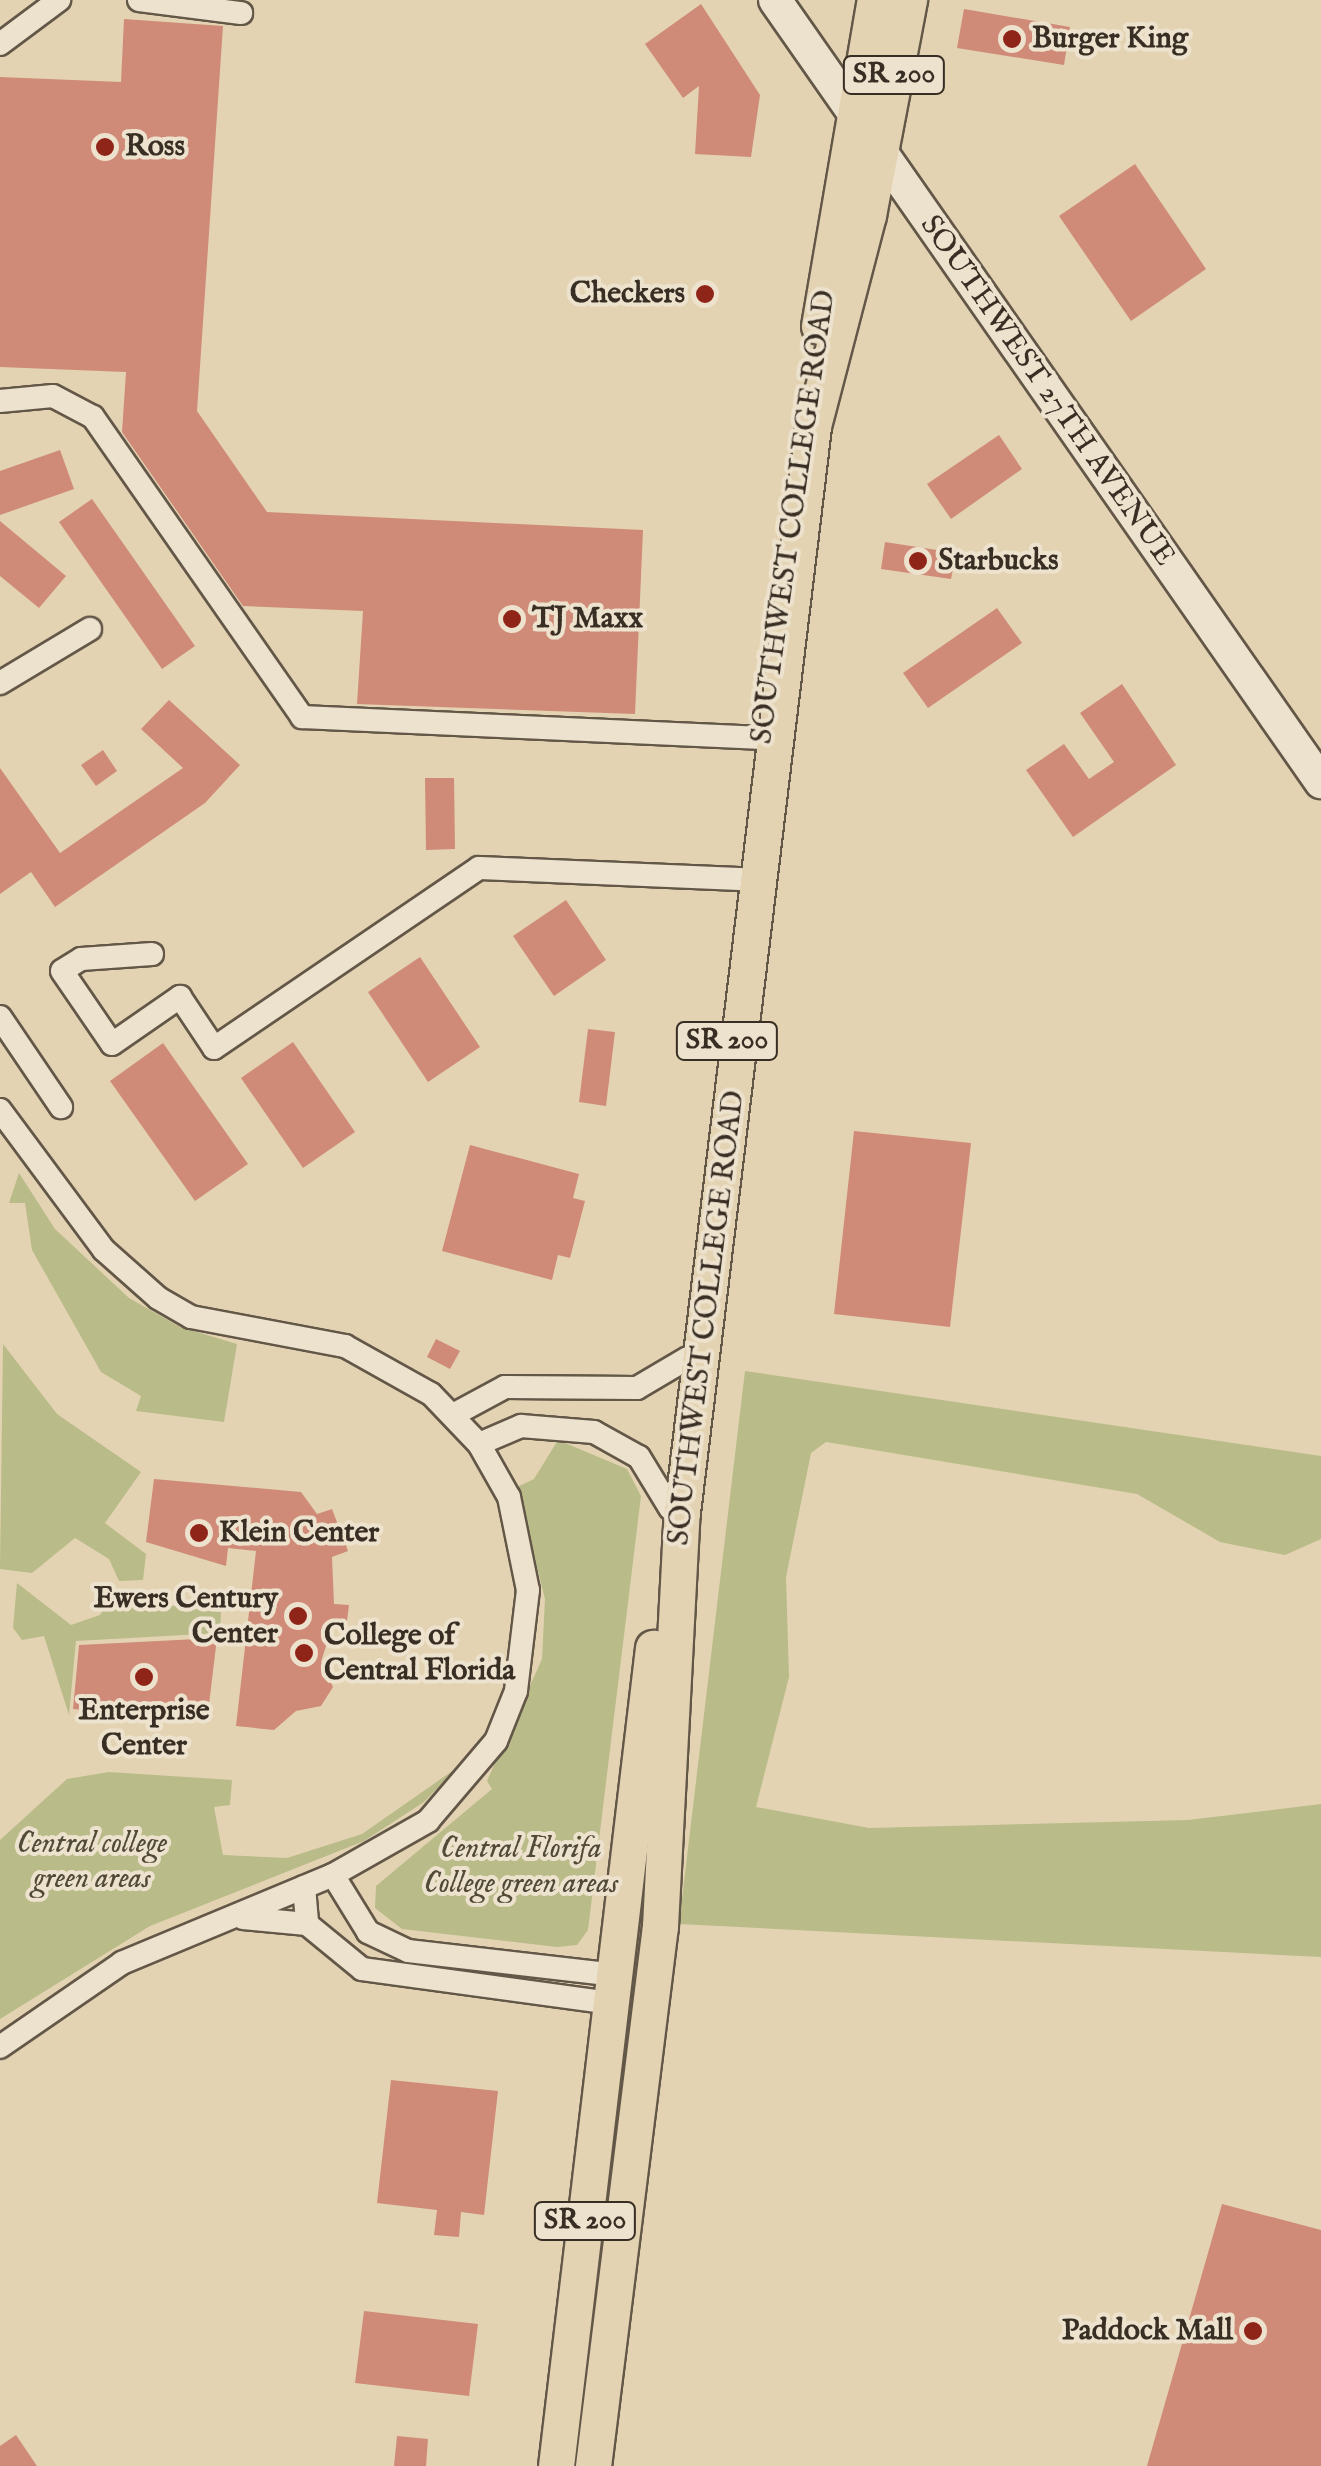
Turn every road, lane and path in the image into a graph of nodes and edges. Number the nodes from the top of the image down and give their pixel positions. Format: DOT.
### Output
graph roads {
  1 [pos="59,0"];
  2 [pos="139,0"];
  3 [pos="775,0"];
  4 [pos="875,0"];
  5 [pos="909,0"];
  6 [pos="241,13"];
  7 [pos="0,44"];
  8 [pos="852,108"];
  9 [pos="880,150"];
  10 [pos="0,401"];
  11 [pos="90,630"];
  12 [pos="0,683"];
  13 [pos="763,738"];
  14 [pos="1321,782"];
  15 [pos="746,880"];
  16 [pos="152,954"];
  17 [pos="0,1017"];
  18 [pos="61,1107"];
  19 [pos="0,1110"];
  20 [pos="688,1358"];
  21 [pos="453,1415"];
  22 [pos="479,1444"];
  23 [pos="670,1508"];
  24 [pos="333,1875"];
  25 [pos="304,1887"];
  26 [pos="229,1918"];
  27 [pos="307,1924"];
  28 [pos="408,1951"];
  29 [pos="399,1976"];
  30 [pos="612,1989"];
  31 [pos="0,2046"];
  32 [pos="556,2466"];
  33 [pos="593,2466"];
  1 -- 7 [label="street"];
  2 -- 6 [label="street"];
  3 -- 8 [label="main road, SOUTHWEST 27TH AVENUE"];
  4 -- 8 [label="main road, SOUTHWEST COLLEGE ROAD / SR 200"];
  5 -- 9 [label="main road, SOUTHWEST COLLEGE ROAD / SR 200"];
  8 -- 9 [label="main road, SOUTHWEST 27TH AVENUE"];
  8 -- 13 [label="main road, SOUTHWEST COLLEGE ROAD / SR 200"];
  9 -- 14 [label="main road, SOUTHWEST 27TH AVENUE"];
  9 -- 33 [label="main road, SOUTHWEST COLLEGE ROAD / SR 200"];
  10 -- 13 [label="street"];
  11 -- 12 [label="street"];
  13 -- 15 [label="main road, SOUTHWEST COLLEGE ROAD / SR 200"];
  15 -- 16 [label="street"];
  15 -- 20 [label="main road, SOUTHWEST COLLEGE ROAD / SR 200"];
  17 -- 18 [label="street"];
  19 -- 21 [label="street"];
  20 -- 21 [label="street"];
  20 -- 23 [label="main road, SOUTHWEST COLLEGE ROAD / SR 200"];
  21 -- 22 [label="street"];
  22 -- 23 [label="street"];
  22 -- 24 [label="street"];
  23 -- 30 [label="main road, SOUTHWEST COLLEGE ROAD / SR 200"];
  24 -- 25 [label="street"];
  24 -- 28 [label="street"];
  25 -- 26 [label="street"];
  25 -- 27 [label="street"];
  26 -- 27 [label="street"];
  26 -- 31 [label="street"];
  27 -- 29 [label="street"];
  28 -- 29 [label="street"];
  28 -- 30 [label="street"];
  29 -- 30 [label="street"];
  30 -- 32 [label="main road, SOUTHWEST COLLEGE ROAD / SR 200"];
}
